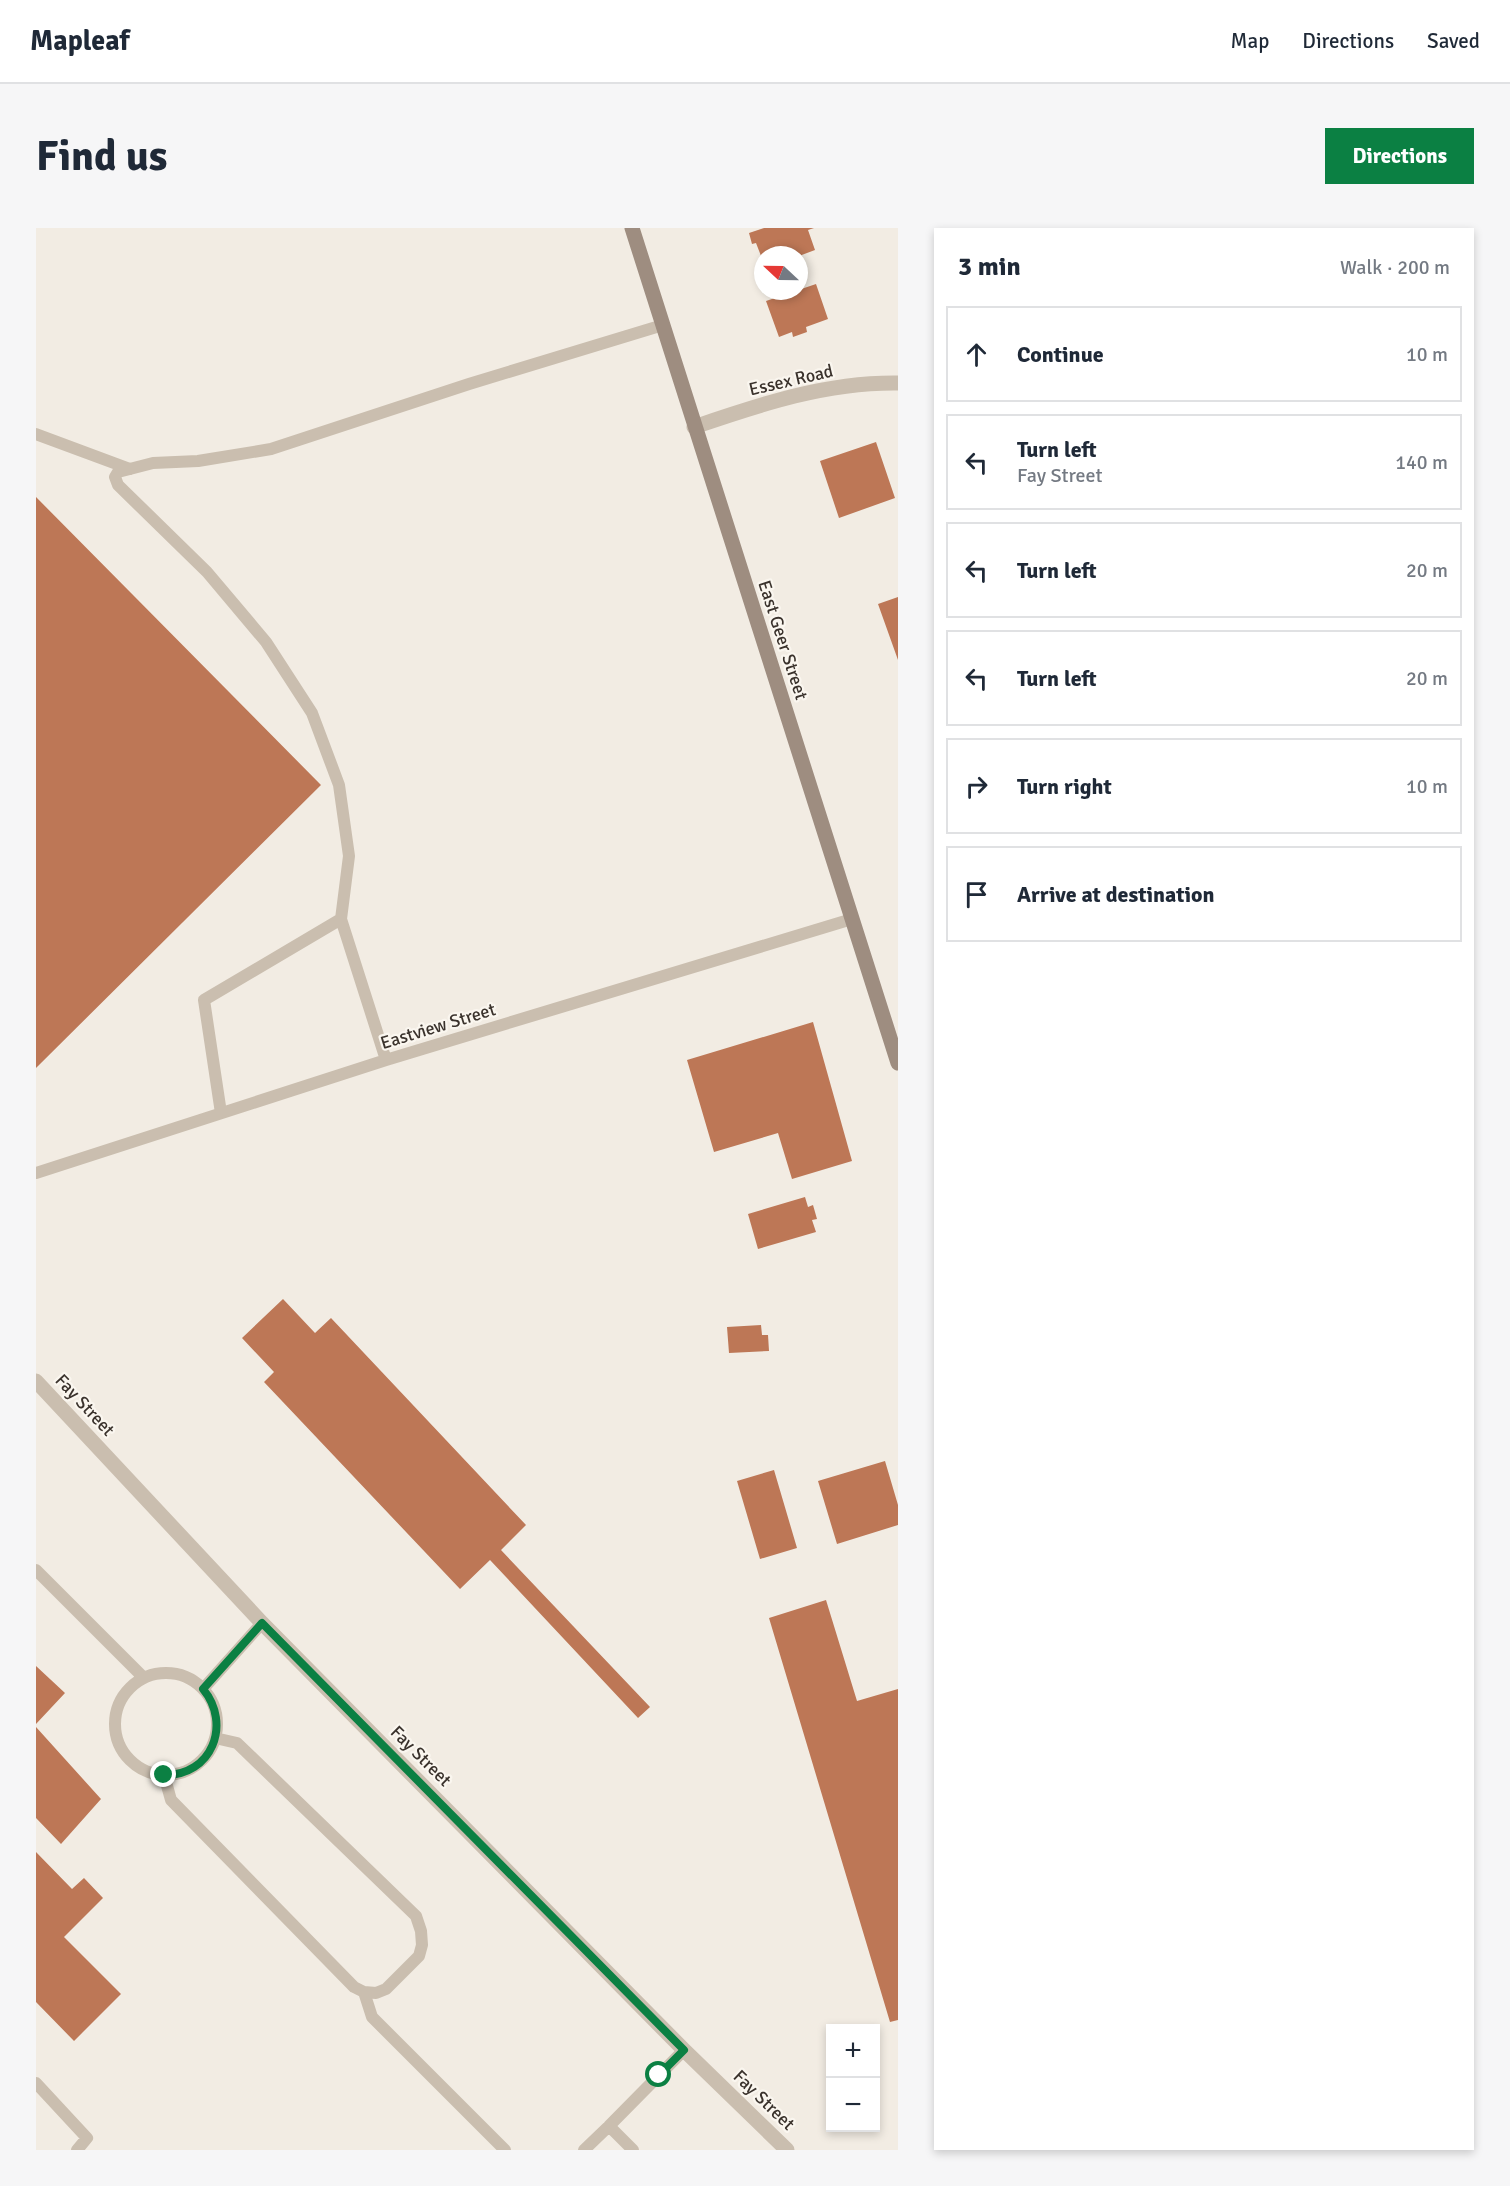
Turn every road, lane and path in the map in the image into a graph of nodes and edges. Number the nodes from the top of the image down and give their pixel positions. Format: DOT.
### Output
graph roads {
  1 [pos="632,228"];
  2 [pos="663,325"];
  3 [pos="898,383"];
  4 [pos="694,427"];
  5 [pos="36,434"];
  6 [pos="130,469"];
  7 [pos="341,919"];
  8 [pos="852,919"];
  9 [pos="386,1060"];
  10 [pos="898,1063"];
  11 [pos="221,1113"];
  12 [pos="36,1173"];
  13 [pos="36,1381"];
  14 [pos="36,1570"];
  15 [pos="262,1623"];
  16 [pos="143,1677"];
  17 [pos="203,1689"];
  18 [pos="214,1738"];
  19 [pos="164,1775"];
  20 [pos="364,1992"];
  21 [pos="684,2050"];
  22 [pos="36,2083"];
  23 [pos="609,2126"];
  24 [pos="77,2150"];
  25 [pos="505,2150"];
  26 [pos="584,2150"];
  27 [pos="633,2150"];
  28 [pos="787,2150"];
  1 -- 2 [label="main road, East Geer Street"];
  2 -- 4 [label="main road, East Geer Street"];
  2 -- 6 [label="lane"];
  3 -- 4 [label="street, Essex Road"];
  4 -- 8 [label="main road, East Geer Street"];
  5 -- 6 [label="lane"];
  6 -- 7 [label="lane"];
  7 -- 9 [label="lane"];
  7 -- 11 [label="lane"];
  8 -- 9 [label="lane, Eastview Street"];
  8 -- 10 [label="main road, East Geer Street"];
  9 -- 11 [label="lane, Eastview Street"];
  11 -- 12 [label="lane, Eastview Street"];
  13 -- 15 [label="street, Fay Street"];
  14 -- 16 [label="lane"];
  15 -- 17 [label="lane"];
  15 -- 21 [label="street, Fay Street"];
  16 -- 17 [label="lane"];
  16 -- 19 [label="lane"];
  17 -- 18 [label="lane"];
  18 -- 19 [label="lane"];
  18 -- 20 [label="lane"];
  19 -- 20 [label="lane"];
  20 -- 25 [label="lane"];
  21 -- 23 [label="lane"];
  21 -- 28 [label="street, Fay Street"];
  22 -- 24 [label="lane"];
  23 -- 26 [label="lane"];
  23 -- 27 [label="lane"];
}
